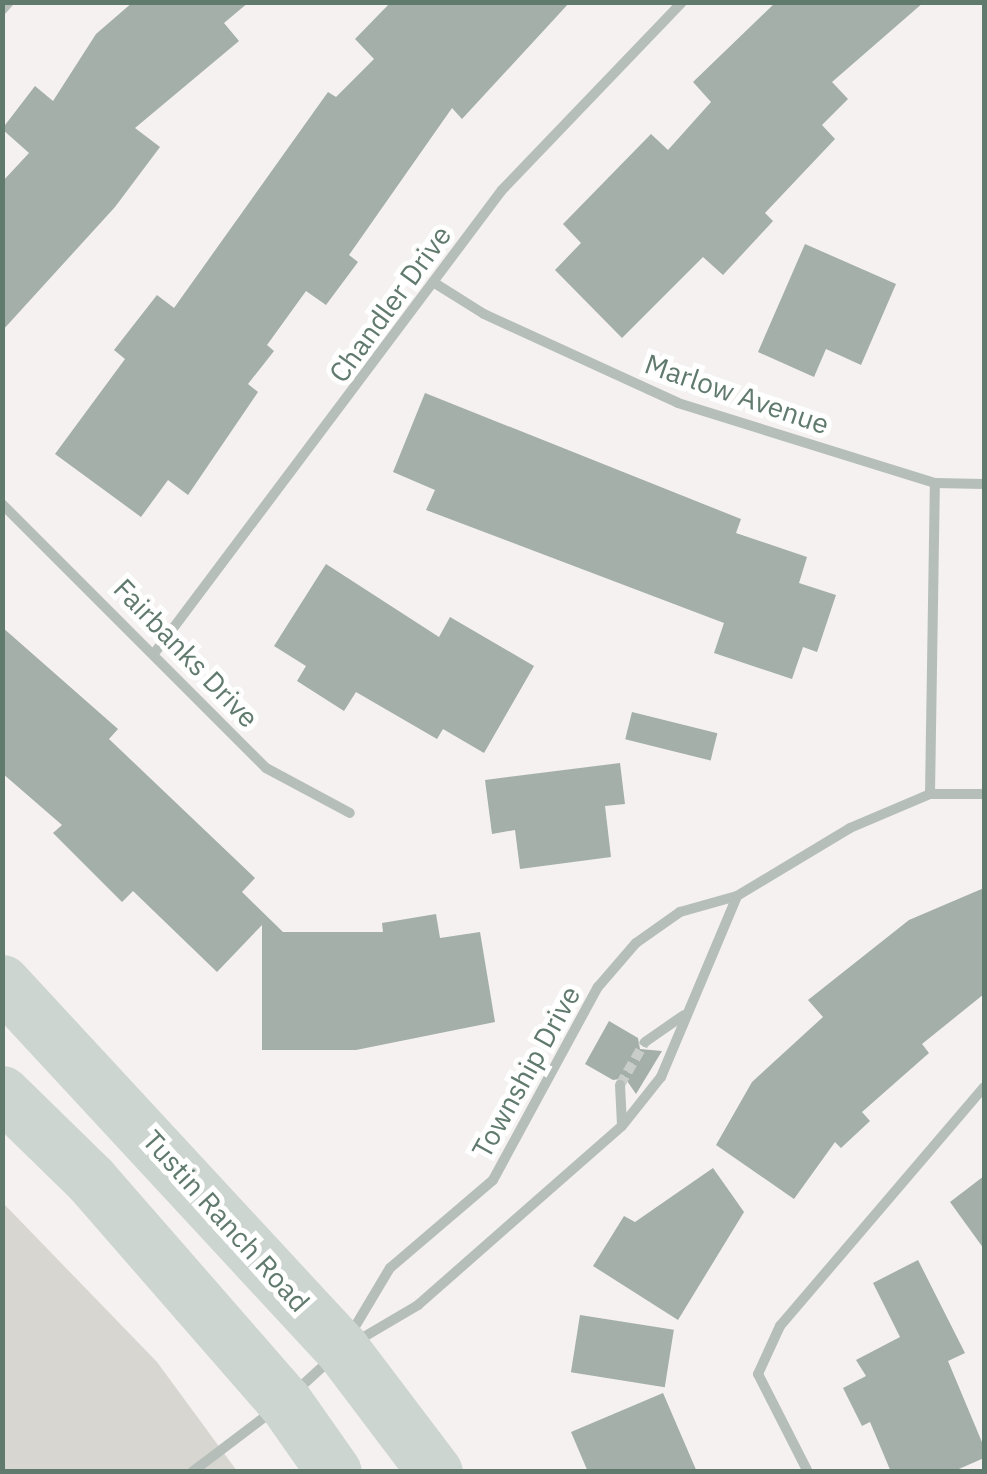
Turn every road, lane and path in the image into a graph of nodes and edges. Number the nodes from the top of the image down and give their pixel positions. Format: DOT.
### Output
graph roads {
  1 [pos="9,2"];
  2 [pos="682,2"];
  3 [pos="2,10"];
  4 [pos="433,282"];
  5 [pos="935,482"];
  6 [pos="984,484"];
  7 [pos="2,504"];
  8 [pos="156,651"];
  9 [pos="930,794"];
  10 [pos="984,794"];
  11 [pos="350,813"];
  12 [pos="738,896"];
  13 [pos="2,982"];
  14 [pos="684,1015"];
  15 [pos="645,1042"];
  16 [pos="620,1084"];
  17 [pos="984,1087"];
  18 [pos="2,1092"];
  19 [pos="622,1126"];
  20 [pos="342,1349"];
  21 [pos="285,1402"];
  22 [pos="192,1472"];
  23 [pos="334,1472"];
  24 [pos="435,1472"];
  25 [pos="808,1472"];
  1 -- 3 [label="street"];
  2 -- 4 [label="street, Chandler Drive"];
  4 -- 5 [label="street, Marlow Avenue"];
  4 -- 8 [label="street, Chandler Drive"];
  5 -- 6 [label="street, Marlow Avenue"];
  5 -- 9 [label="street"];
  7 -- 8 [label="street, Fairbanks Drive"];
  8 -- 11 [label="street, Fairbanks Drive"];
  9 -- 10 [label="street, Township Drive"];
  9 -- 12 [label="street, Township Drive"];
  12 -- 14 [label="street, Township Drive"];
  12 -- 20 [label="street, Township Drive"];
  13 -- 20 [label="main road, Tustin Ranch Road"];
  14 -- 15 [label="street"];
  14 -- 19 [label="street, Township Drive"];
  16 -- 19 [label="street"];
  17 -- 25 [label="street"];
  18 -- 21 [label="main road"];
  19 -- 20 [label="street, Township Drive"];
  20 -- 21 [label="street, Township Drive"];
  20 -- 24 [label="main road, Tustin Ranch Road"];
  21 -- 22 [label="street"];
  21 -- 23 [label="main road"];
}
